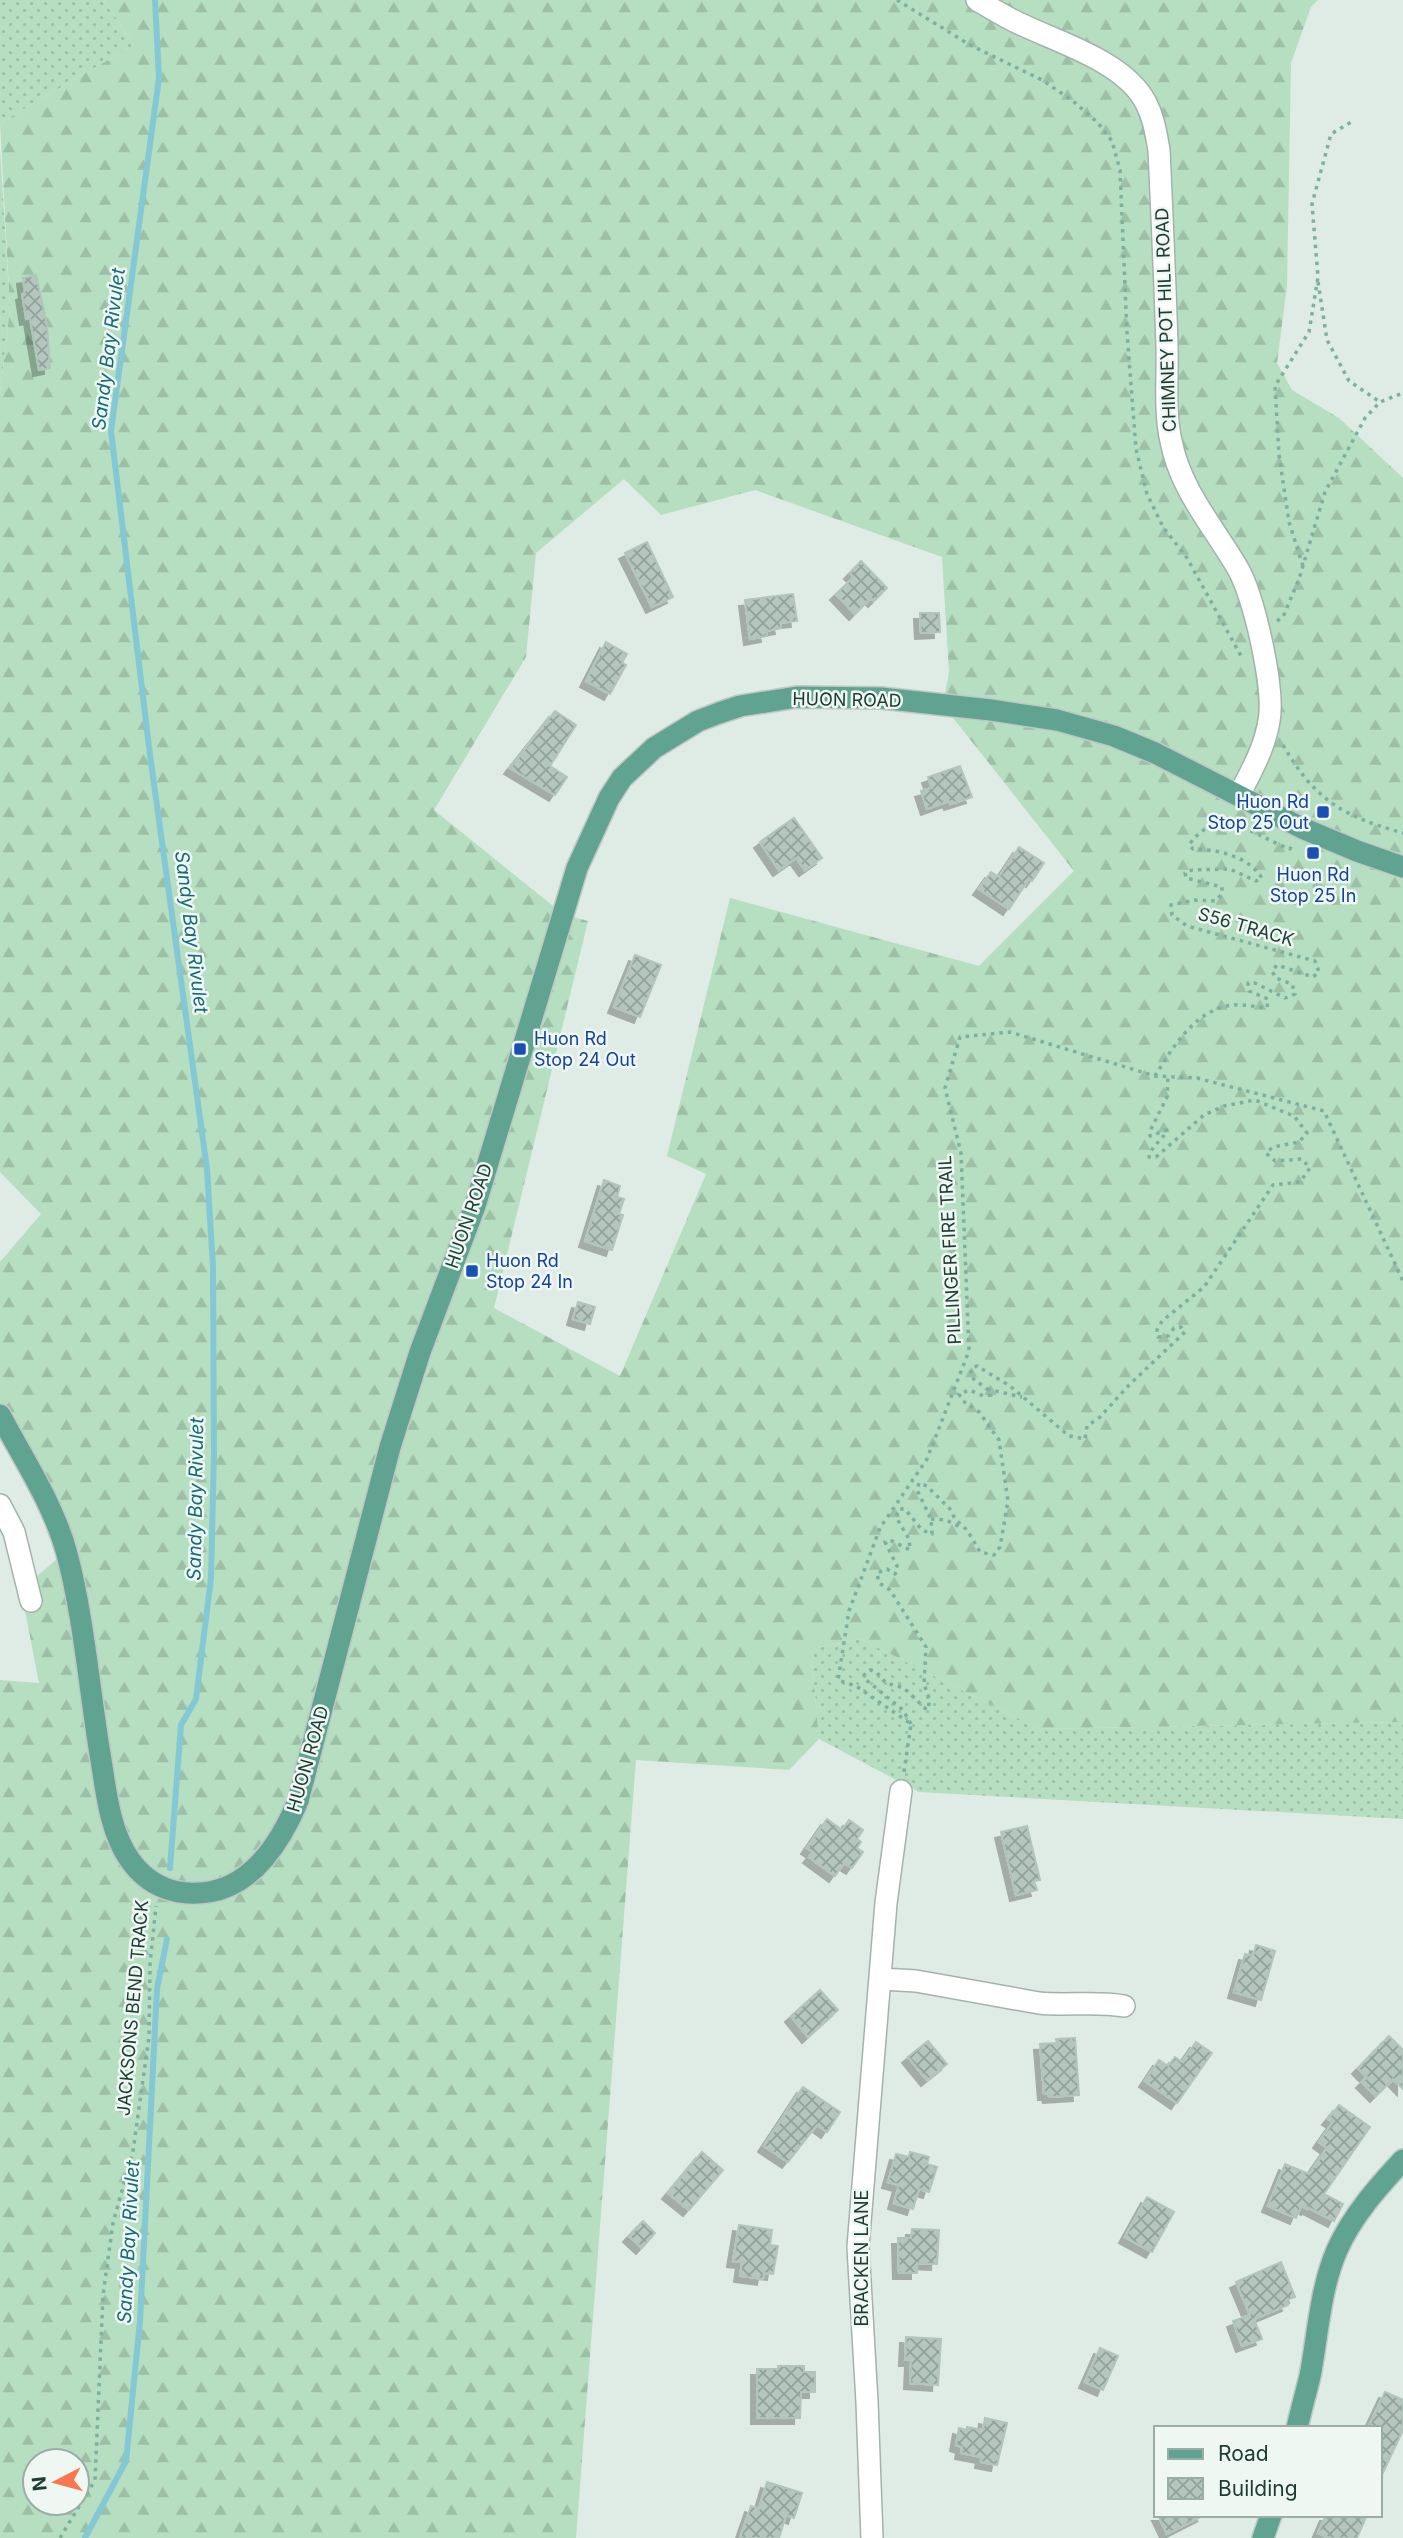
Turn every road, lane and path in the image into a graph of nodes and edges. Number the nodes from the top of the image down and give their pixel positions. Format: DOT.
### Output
graph roads {
  1 [pos="977,0"];
  2 [pos="1353,121"];
  3 [pos="1318,277"];
  4 [pos="1403,393"];
  5 [pos="1380,402"];
  6 [pos="1303,566"];
  7 [pos="1259,635"];
  8 [pos="1239,795"];
  9 [pos="1302,828"];
  10 [pos="1403,867"];
  11 [pos="1154,1076"];
  12 [pos="1168,1076"];
  13 [pos="1403,1282"];
  14 [pos="987,1389"];
  15 [pos="1024,1398"];
  16 [pos="0,1415"];
  17 [pos="0,1505"];
  18 [pos="931,1519"];
  19 [pos="967,1531"];
  20 [pos="31,1601"];
  21 [pos="911,1724"];
  22 [pos="901,1791"];
  23 [pos="159,1886"];
  24 [pos="882,1979"];
  25 [pos="1124,2006"];
  26 [pos="1403,2160"];
  27 [pos="1298,2426"];
  28 [pos="1270,2517"];
  29 [pos="60,2538"];
  30 [pos="872,2538"];
  31 [pos="1263,2538"];
  1 -- 7 [label="street, CHIMNEY POT HILL ROAD"];
  2 -- 3 [label="path"];
  3 -- 5 [label="path"];
  3 -- 6 [label="path"];
  4 -- 5 [label="path"];
  5 -- 6 [label="path"];
  6 -- 7 [label="path"];
  7 -- 8 [label="street, CHIMNEY POT HILL ROAD"];
  8 -- 9 [label="main road, HUON ROAD"];
  8 -- 23 [label="main road, HUON ROAD"];
  9 -- 10 [label="main road, HUON ROAD"];
  9 -- 11 [label="path, S56 TRACK"];
  11 -- 12 [label="path, PILLINGER FIRE TRAIL"];
  11 -- 21 [label="path, PILLINGER FIRE TRAIL"];
  12 -- 13 [label="path, PILLINGER FIRE TRAIL"];
  12 -- 15 [label="path"];
  14 -- 15 [label="path"];
  14 -- 15 [label="path"];
  14 -- 19 [label="path"];
  16 -- 23 [label="main road, HUON ROAD"];
  17 -- 20 [label="street"];
  18 -- 19 [label="path"];
  18 -- 19 [label="path"];
  18 -- 21 [label="path"];
  21 -- 22 [label="path"];
  22 -- 24 [label="street, BRACKEN LANE"];
  23 -- 29 [label="path, JACKSONS BEND TRACK"];
  24 -- 25 [label="street"];
  24 -- 30 [label="street, BRACKEN LANE"];
  26 -- 27 [label="main road"];
  28 -- 31 [label="main road"];
}
